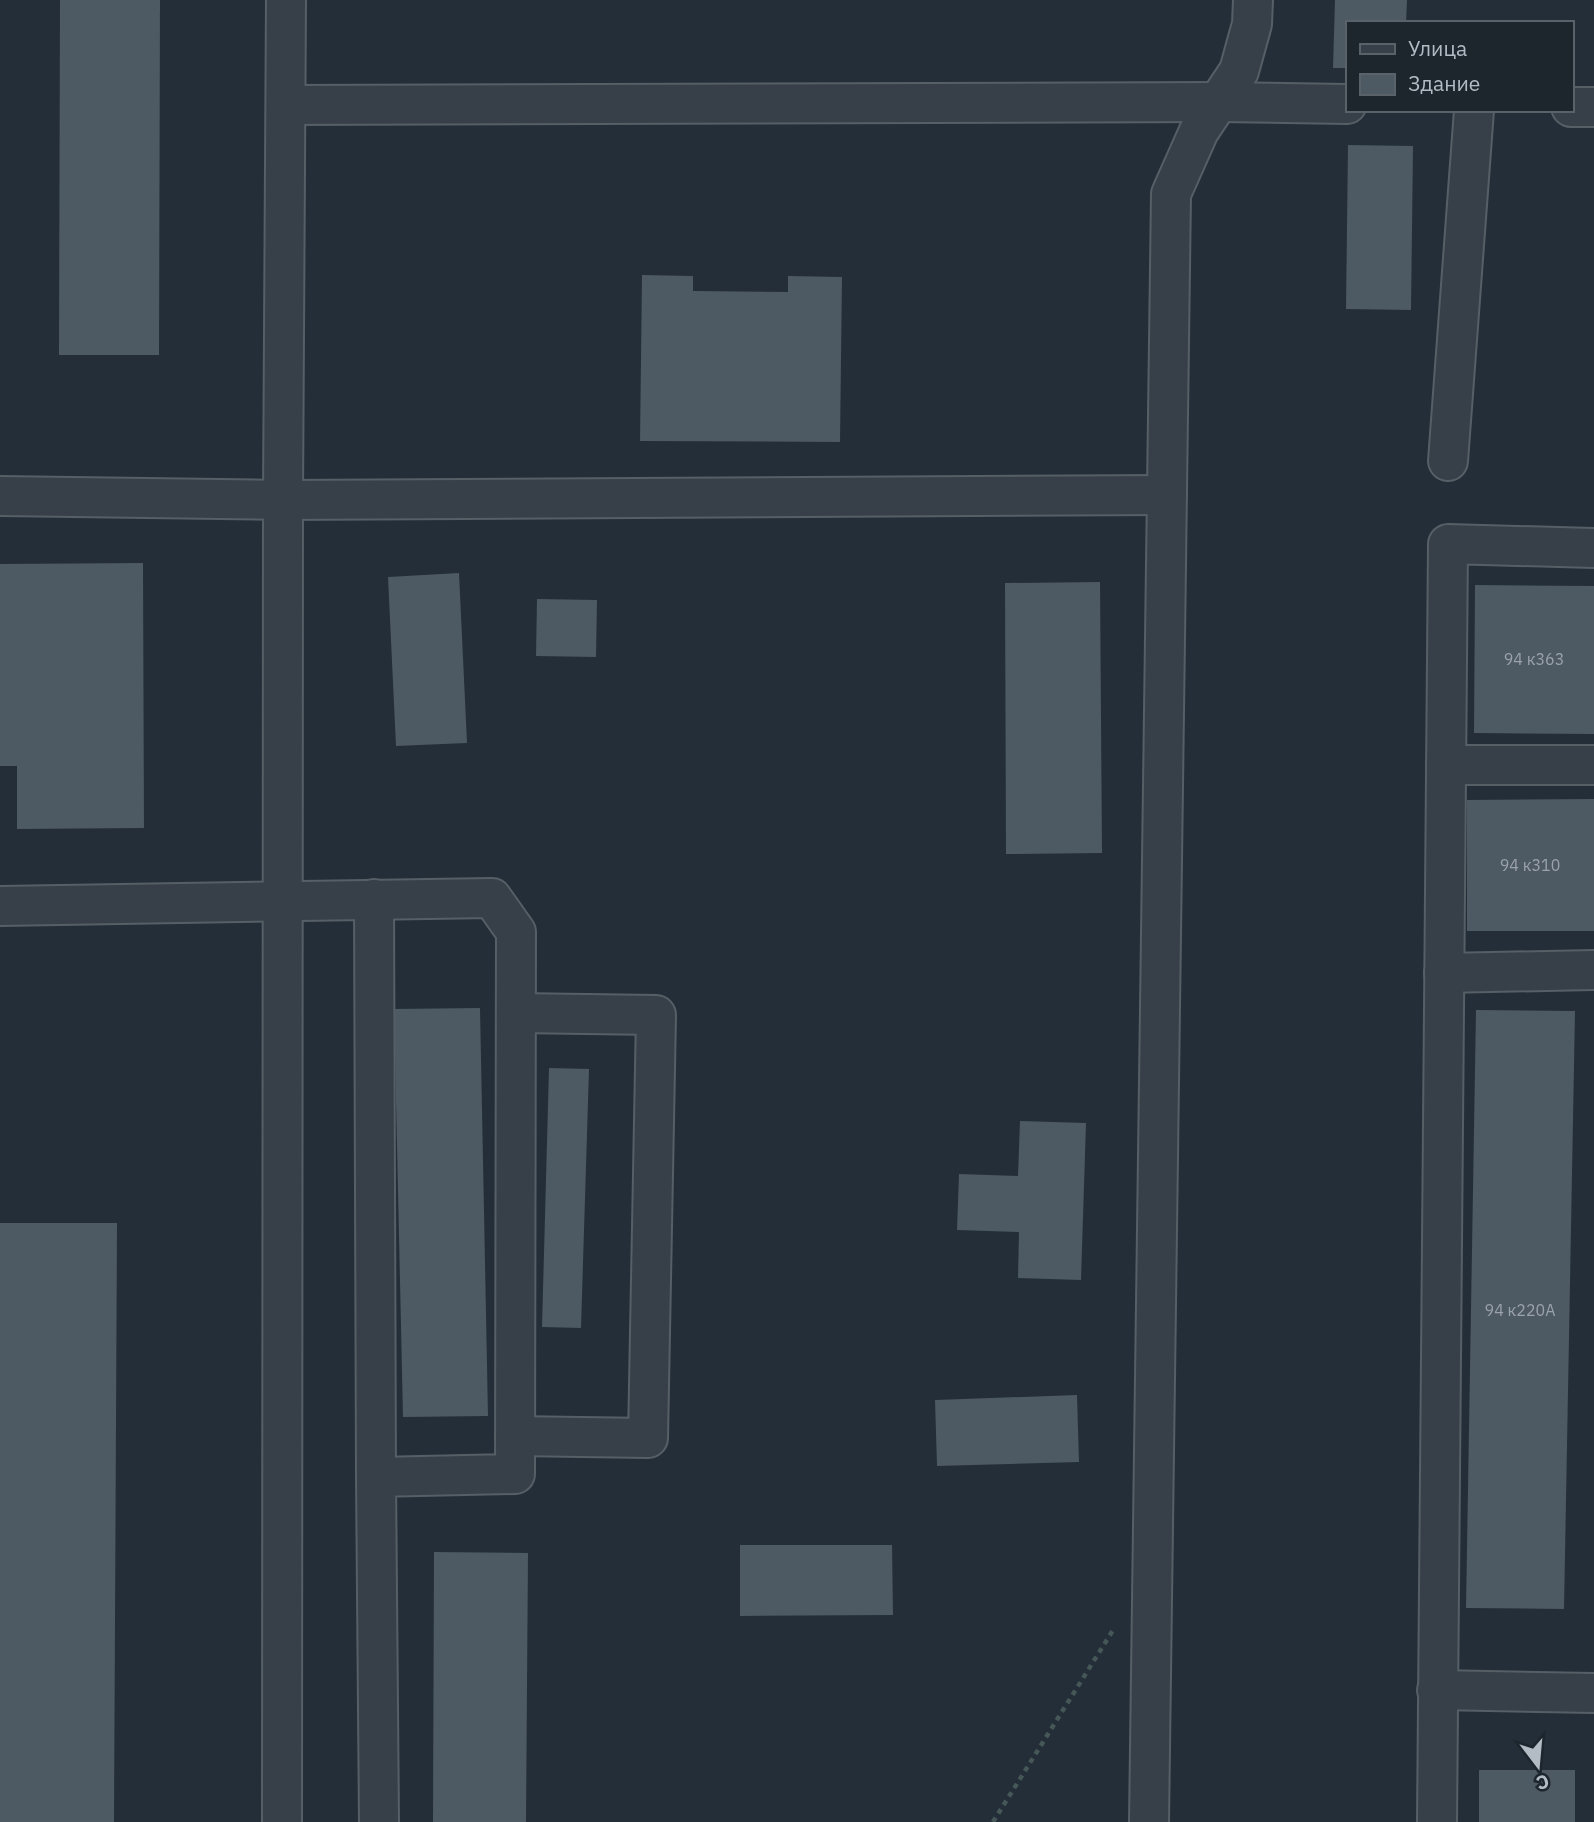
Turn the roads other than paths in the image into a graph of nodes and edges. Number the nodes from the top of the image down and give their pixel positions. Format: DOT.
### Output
graph roads {
  1 [pos="286,0"];
  2 [pos="1253,0"];
  3 [pos="1218,102"];
  4 [pos="1346,104"];
  5 [pos="286,105"];
  6 [pos="1573,107"];
  7 [pos="1594,107"];
  8 [pos="1474,112"];
  9 [pos="1448,461"];
  10 [pos="1167,495"];
  11 [pos="0,496"];
  12 [pos="283,500"];
  13 [pos="1594,548"];
  14 [pos="1446,765"];
  15 [pos="1594,765"];
  16 [pos="373,899"];
  17 [pos="283,900"];
  18 [pos="0,906"];
  19 [pos="1594,970"];
  20 [pos="1444,973"];
  21 [pos="516,1013"];
  22 [pos="515,1436"];
  23 [pos="376,1477"];
  24 [pos="1437,1690"];
  25 [pos="1594,1693"];
  26 [pos="282,1822"];
  27 [pos="379,1822"];
  28 [pos="1149,1822"];
  29 [pos="1437,1822"];
  1 -- 5 [label="lane"];
  2 -- 3 [label="lane"];
  3 -- 4 [label="lane"];
  3 -- 5 [label="lane"];
  3 -- 10 [label="lane"];
  5 -- 12 [label="lane"];
  6 -- 7 [label="lane"];
  8 -- 9 [label="lane"];
  10 -- 12 [label="lane"];
  10 -- 28 [label="lane"];
  11 -- 12 [label="lane"];
  12 -- 17 [label="lane"];
  13 -- 14 [label="lane"];
  14 -- 15 [label="lane"];
  14 -- 20 [label="lane"];
  16 -- 17 [label="lane"];
  16 -- 21 [label="lane"];
  16 -- 23 [label="lane"];
  17 -- 18 [label="lane"];
  17 -- 26 [label="lane"];
  19 -- 20 [label="lane"];
  20 -- 24 [label="lane"];
  21 -- 22 [label="lane"];
  21 -- 22 [label="lane"];
  22 -- 23 [label="lane"];
  23 -- 27 [label="lane"];
  24 -- 25 [label="lane"];
  24 -- 29 [label="lane"];
}
